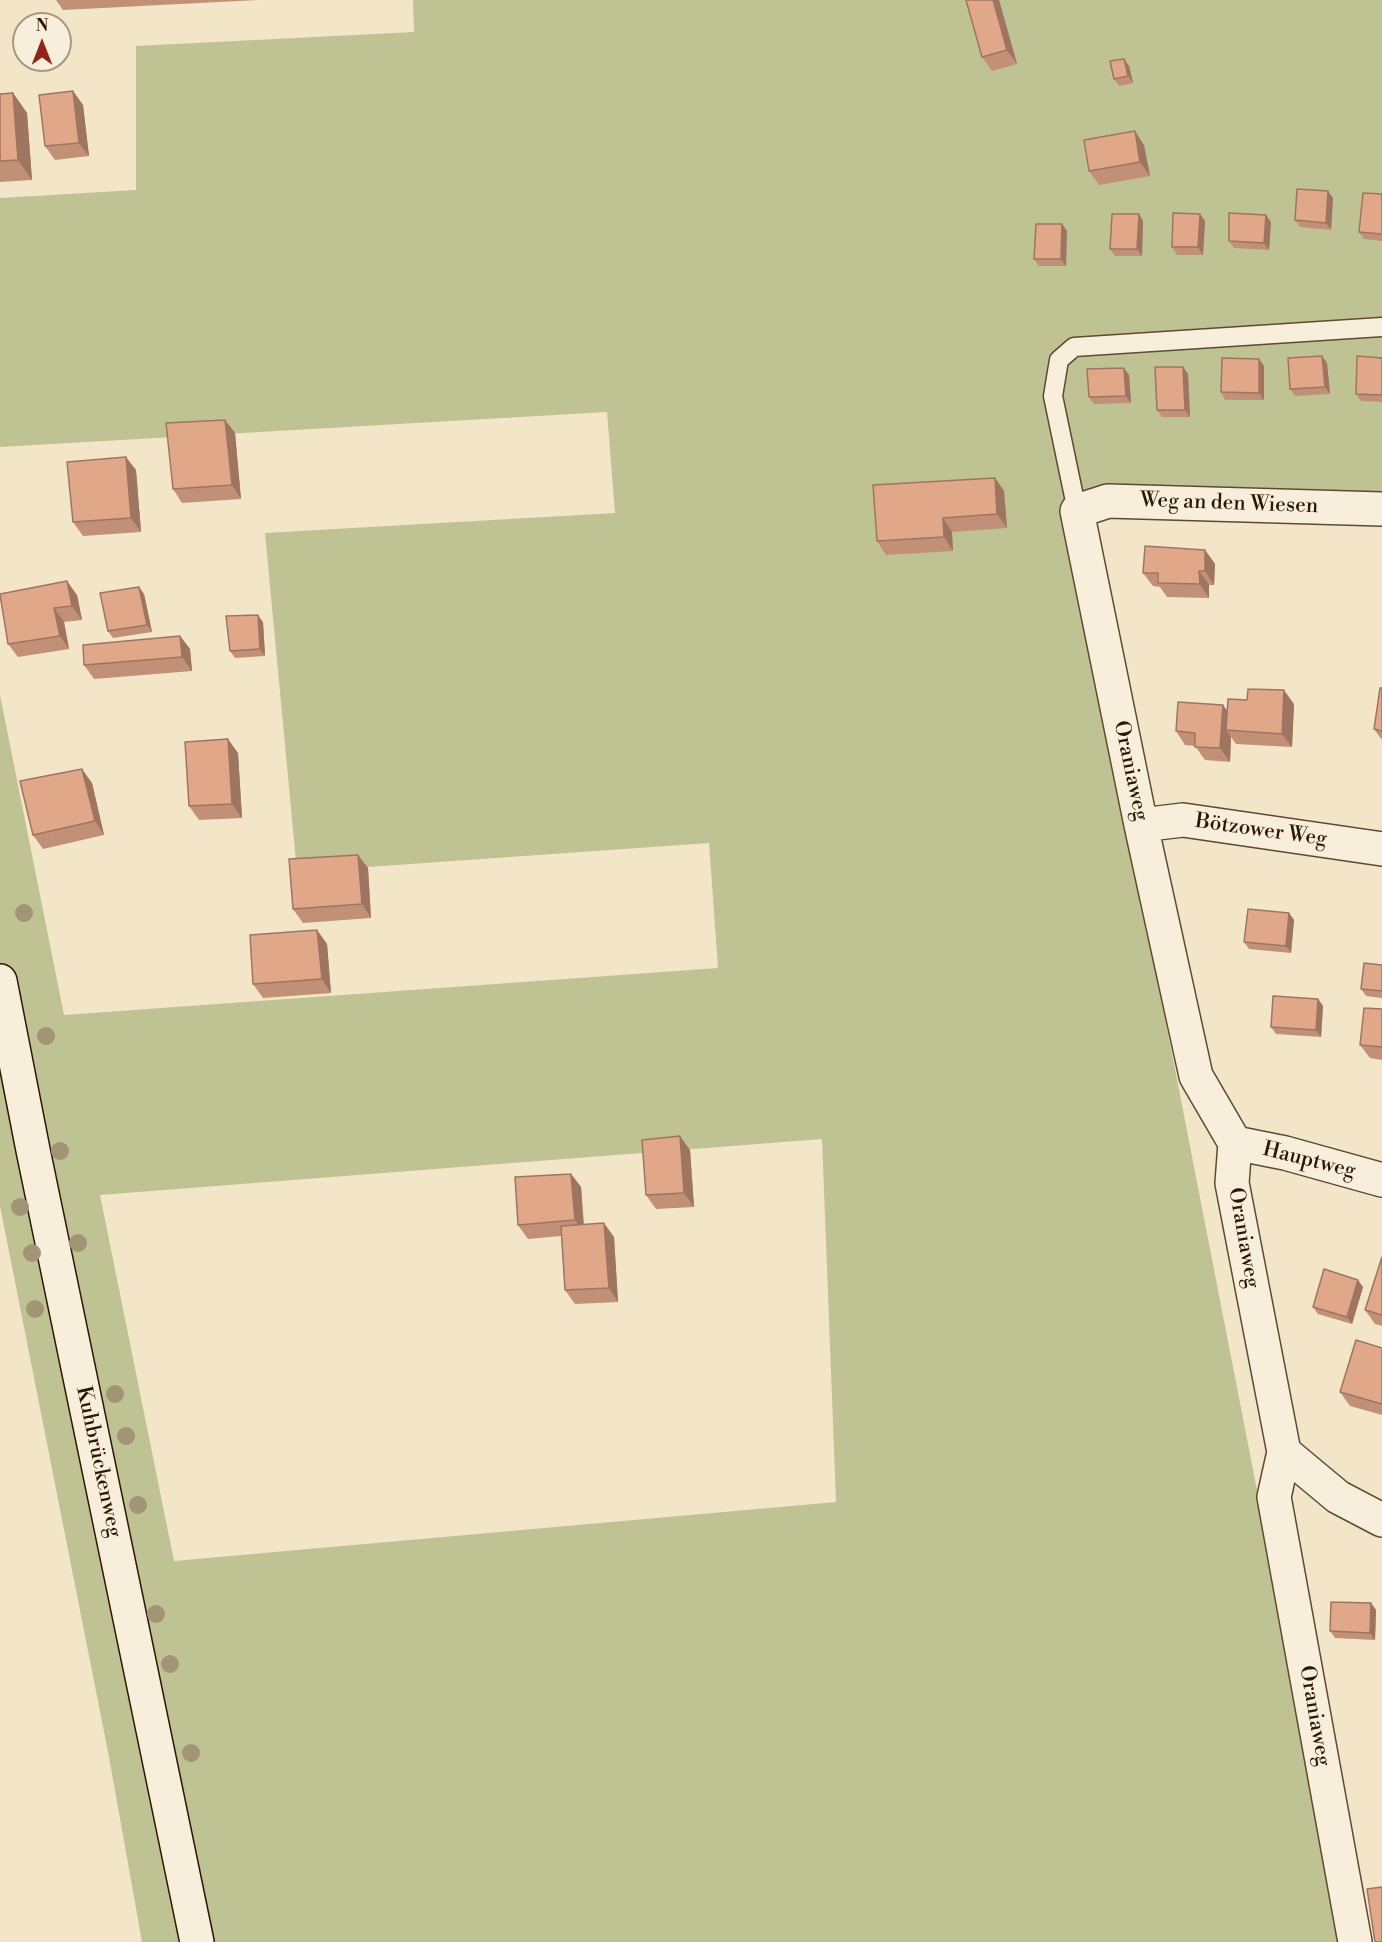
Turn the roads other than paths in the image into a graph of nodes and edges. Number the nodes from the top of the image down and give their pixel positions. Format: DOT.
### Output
graph roads {
  1 [pos="1382,327"];
  2 [pos="1382,509"];
  3 [pos="1077,511"];
  4 [pos="1141,825"];
  5 [pos="1382,849"];
  6 [pos="0,981"];
  7 [pos="1235,1143"];
  8 [pos="1382,1180"];
  9 [pos="1284,1452"];
  10 [pos="1382,1520"];
  11 [pos="197,1942"];
  12 [pos="1355,1942"];
  1 -- 3 [label="lane"];
  2 -- 3 [label="street, Weg an den Wiesen"];
  3 -- 4 [label="street, Oraniaweg"];
  4 -- 5 [label="street, Bötzower Weg"];
  4 -- 7 [label="street, Oraniaweg"];
  6 -- 11 [label="street, Kuhbrückenweg"];
  7 -- 8 [label="street, Hauptweg"];
  7 -- 9 [label="street, Oraniaweg"];
  9 -- 10 [label="street"];
  9 -- 12 [label="street, Oraniaweg"];
}
